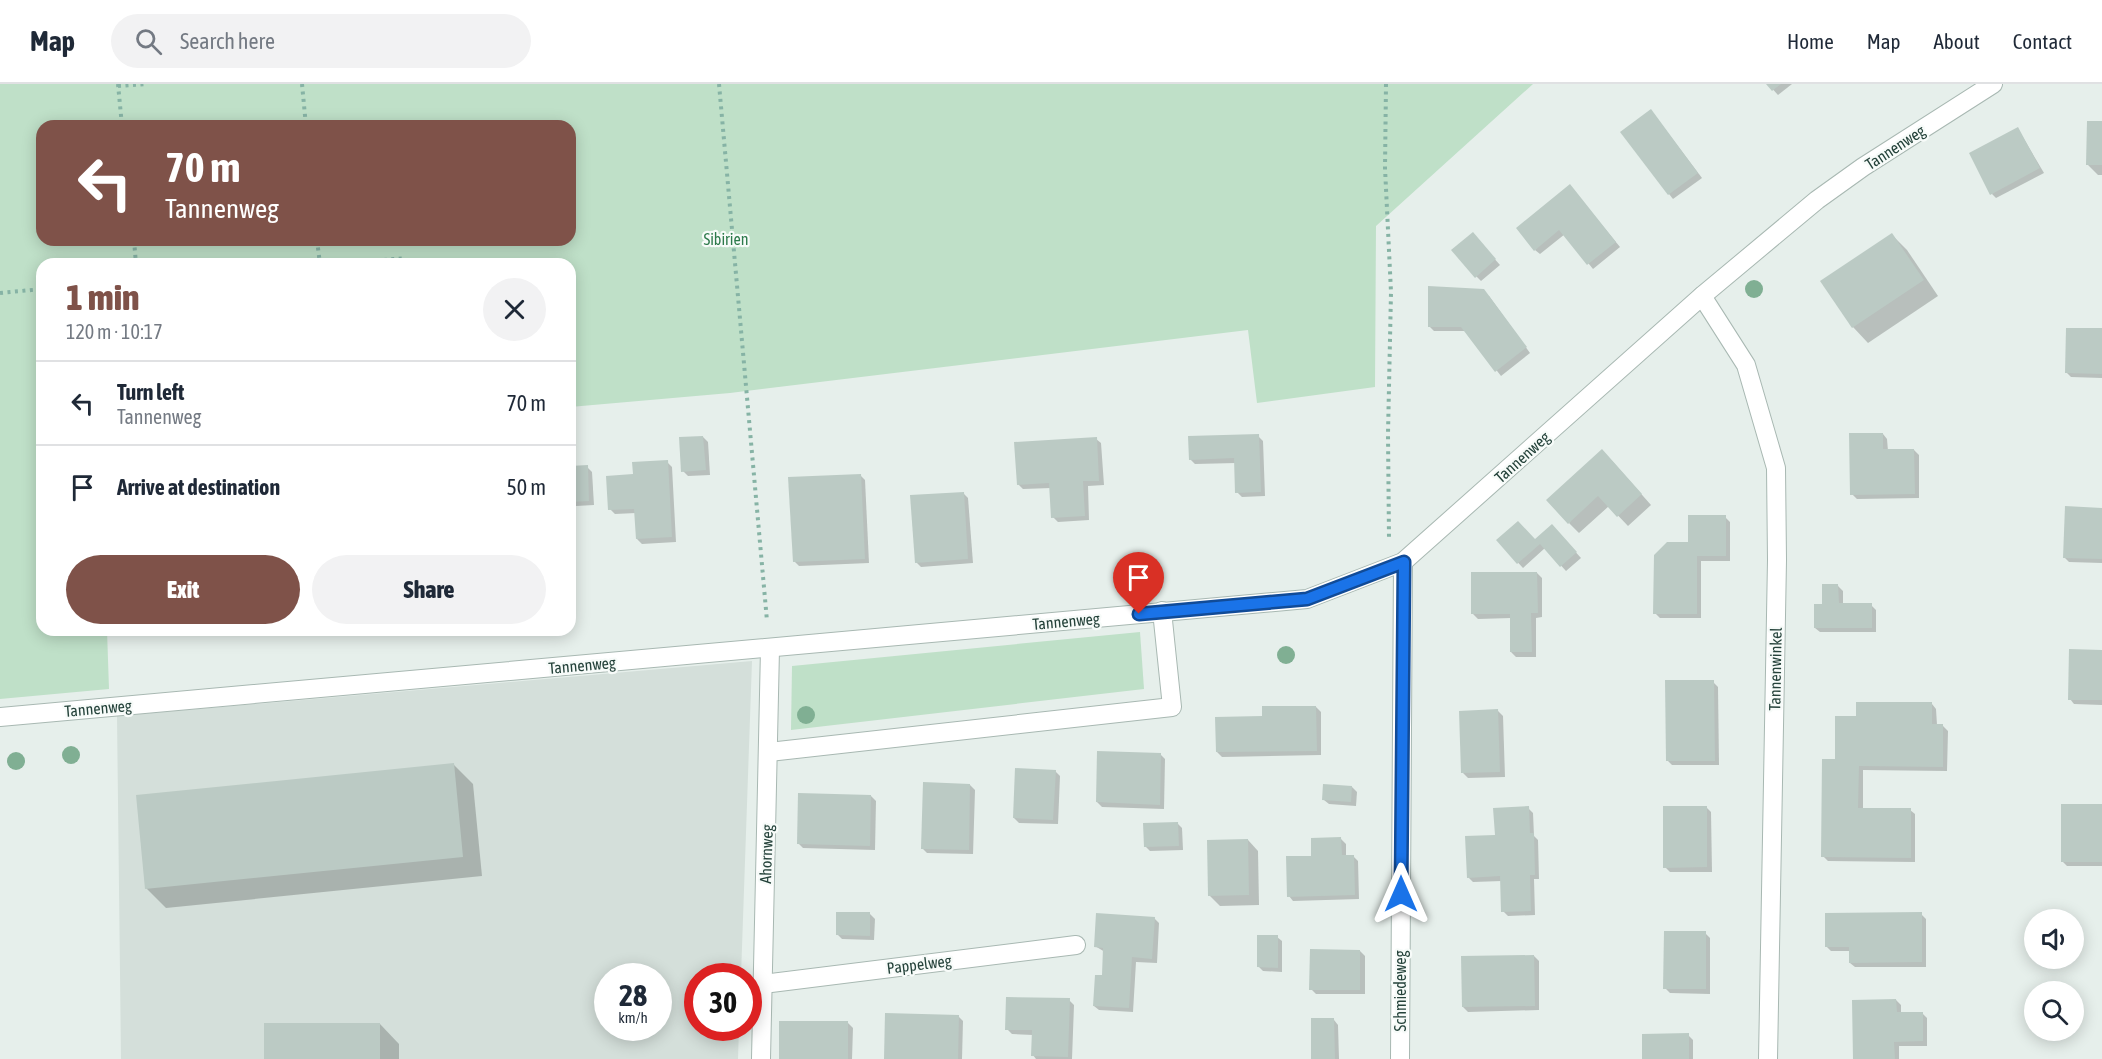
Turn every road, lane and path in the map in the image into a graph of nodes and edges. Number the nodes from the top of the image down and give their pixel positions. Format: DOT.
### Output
graph roads {
  1 [pos="147,84"];
  2 [pos="302,84"];
  3 [pos="719,84"];
  4 [pos="1386,84"];
  5 [pos="1993,84"];
  6 [pos="118,85"];
  7 [pos="121,120"];
  8 [pos="305,120"];
  9 [pos="36,290"];
  10 [pos="0,293"];
  11 [pos="1702,296"];
  12 [pos="1397,566"];
  13 [pos="1162,611"];
  14 [pos="770,649"];
  15 [pos="0,717"];
  16 [pos="769,752"];
  17 [pos="1076,945"];
  18 [pos="763,984"];
  19 [pos="761,1059"];
  20 [pos="1400,1059"];
  21 [pos="1768,1059"];
  1 -- 6 [label="path"];
  2 -- 8 [label="path"];
  3 -- 14 [label="path"];
  4 -- 12 [label="path"];
  5 -- 11 [label="street, Tannenweg"];
  6 -- 7 [label="path"];
  9 -- 10 [label="path"];
  11 -- 12 [label="street, Tannenweg"];
  11 -- 21 [label="street, Tannenwinkel"];
  12 -- 13 [label="street, Tannenweg"];
  12 -- 20 [label="street, Schmiedeweg"];
  13 -- 14 [label="street, Tannenweg"];
  13 -- 16 [label="street"];
  14 -- 15 [label="street, Tannenweg"];
  14 -- 16 [label="street, Ahornweg"];
  16 -- 18 [label="street, Ahornweg"];
  17 -- 18 [label="street, Pappelweg"];
  18 -- 19 [label="street, Ahornweg"];
}
